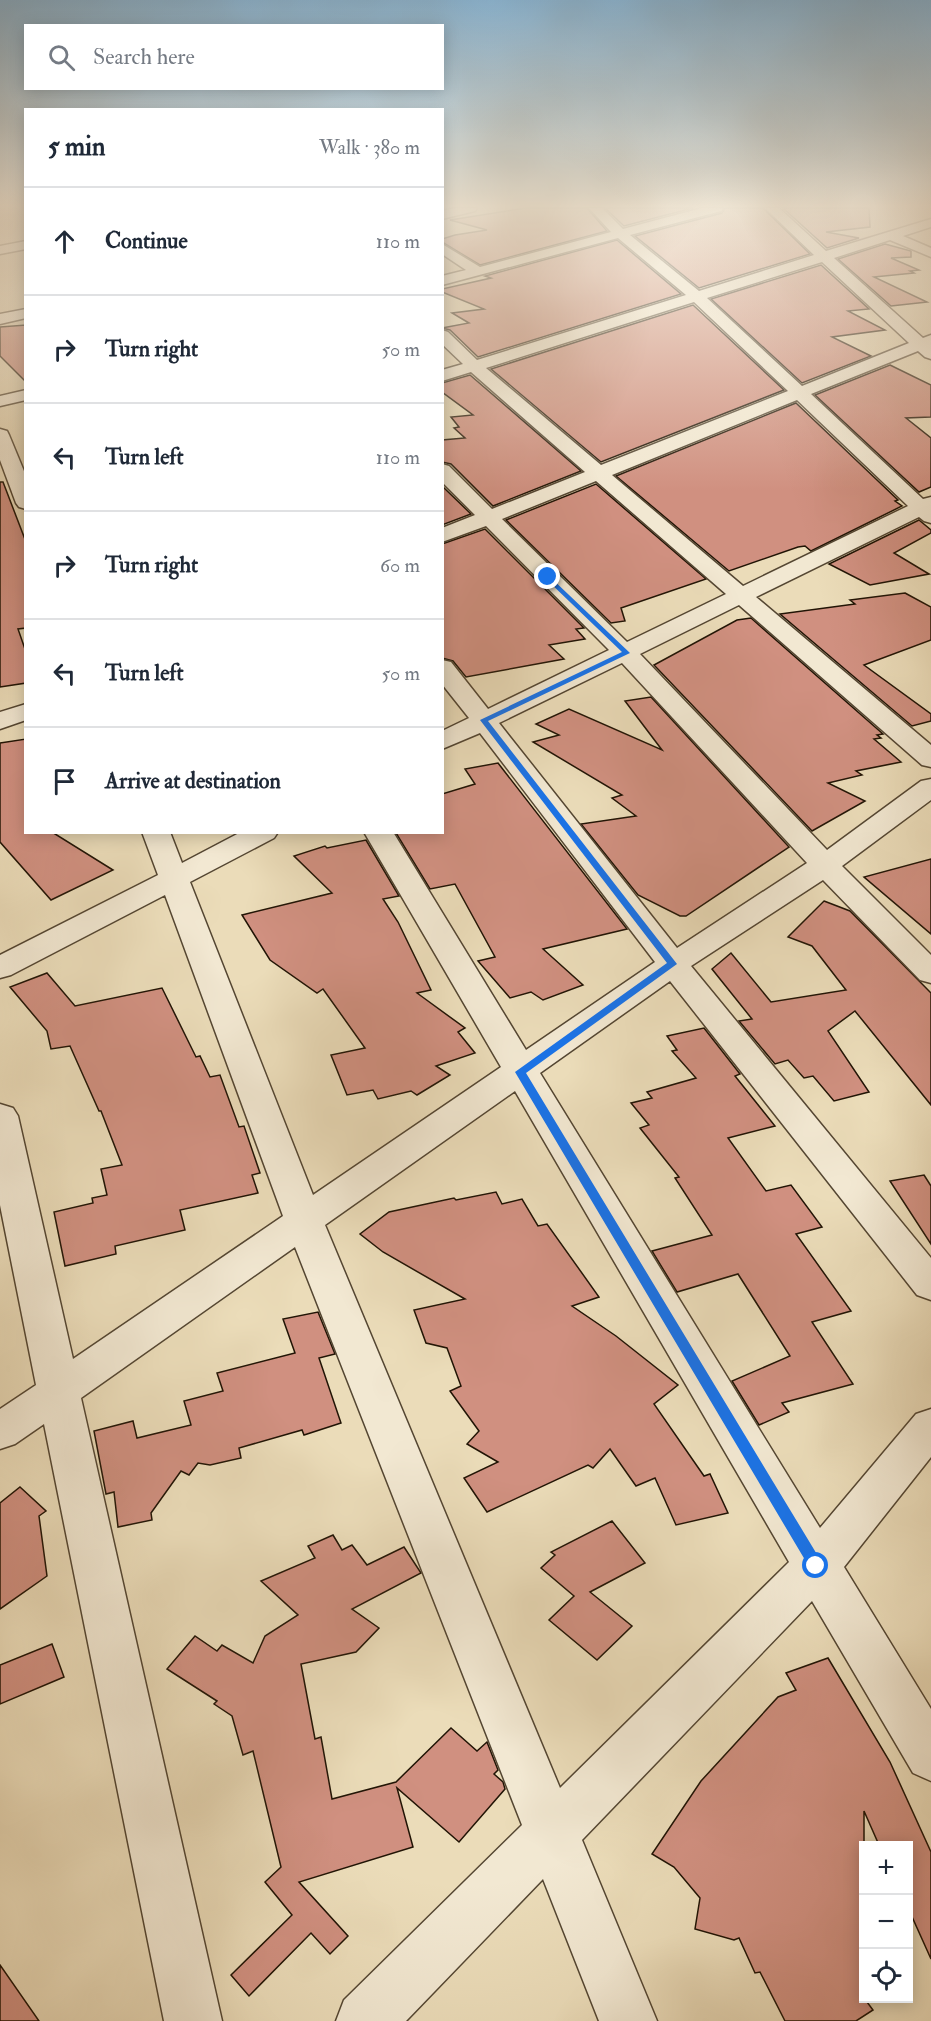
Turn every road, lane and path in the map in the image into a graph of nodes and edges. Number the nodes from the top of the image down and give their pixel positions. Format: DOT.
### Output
graph roads {
  1 [pos="681,302"];
  2 [pos="704,302"];
  3 [pos="877,302"];
  4 [pos="24,313"];
  5 [pos="0,319"];
  6 [pos="444,337"];
  7 [pos="928,346"];
  8 [pos="474,366"];
  9 [pos="444,375"];
  10 [pos="798,393"];
  11 [pos="24,395"];
  12 [pos="0,401"];
  13 [pos="0,435"];
  14 [pos="599,471"];
  15 [pos="444,472"];
  16 [pos="20,508"];
  17 [pos="928,510"];
  18 [pos="488,517"];
  19 [pos="444,535"];
  20 [pos="740,596"];
  21 [pos="626,653"];
  22 [pos="444,670"];
  23 [pos="24,712"];
  24 [pos="484,720"];
  25 [pos="0,721"];
  26 [pos="444,740"];
  27 [pos="931,759"];
  28 [pos="931,787"];
  29 [pos="157,834"];
  30 [pos="260,834"];
  31 [pos="379,834"];
  32 [pos="825,865"];
  33 [pos="175,879"];
  34 [pos="673,964"];
  35 [pos="0,968"];
  36 [pos="931,973"];
  37 [pos="520,1072"];
  38 [pos="0,1116"];
  39 [pos="303,1219"];
  40 [pos="931,1285"];
  41 [pos="58,1391"];
  42 [pos="931,1426"];
  43 [pos="0,1432"];
  44 [pos="816,1566"];
  45 [pos="931,1756"];
  46 [pos="551,1835"];
  47 [pos="194,2021"];
  48 [pos="365,2021"];
  49 [pos="628,2021"];
  1 -- 8 [label="street"];
  2 -- 10 [label="street"];
  3 -- 7 [label="street"];
  4 -- 5 [label="street"];
  6 -- 8 [label="street"];
  7 -- 10 [label="street"];
  8 -- 9 [label="street"];
  8 -- 14 [label="street"];
  10 -- 14 [label="street"];
  10 -- 17 [label="street"];
  11 -- 12 [label="street"];
  13 -- 16 [label="street"];
  14 -- 18 [label="street"];
  14 -- 20 [label="street"];
  15 -- 18 [label="street"];
  17 -- 20 [label="street"];
  18 -- 19 [label="street"];
  18 -- 21 [label="street"];
  20 -- 21 [label="street"];
  20 -- 27 [label="street"];
  21 -- 24 [label="street"];
  21 -- 32 [label="street"];
  22 -- 24 [label="street"];
  23 -- 25 [label="street"];
  24 -- 26 [label="street"];
  24 -- 34 [label="street"];
  28 -- 32 [label="street"];
  29 -- 33 [label="street"];
  30 -- 33 [label="street"];
  31 -- 37 [label="street"];
  32 -- 34 [label="street"];
  32 -- 36 [label="street"];
  33 -- 35 [label="street"];
  33 -- 39 [label="street"];
  34 -- 37 [label="street"];
  34 -- 40 [label="street"];
  37 -- 39 [label="street"];
  37 -- 44 [label="street"];
  38 -- 41 [label="street"];
  39 -- 41 [label="street"];
  39 -- 46 [label="street"];
  41 -- 43 [label="street"];
  41 -- 47 [label="street"];
  42 -- 44 [label="street"];
  44 -- 45 [label="street"];
  44 -- 46 [label="street"];
  46 -- 48 [label="street"];
  46 -- 49 [label="street"];
}
